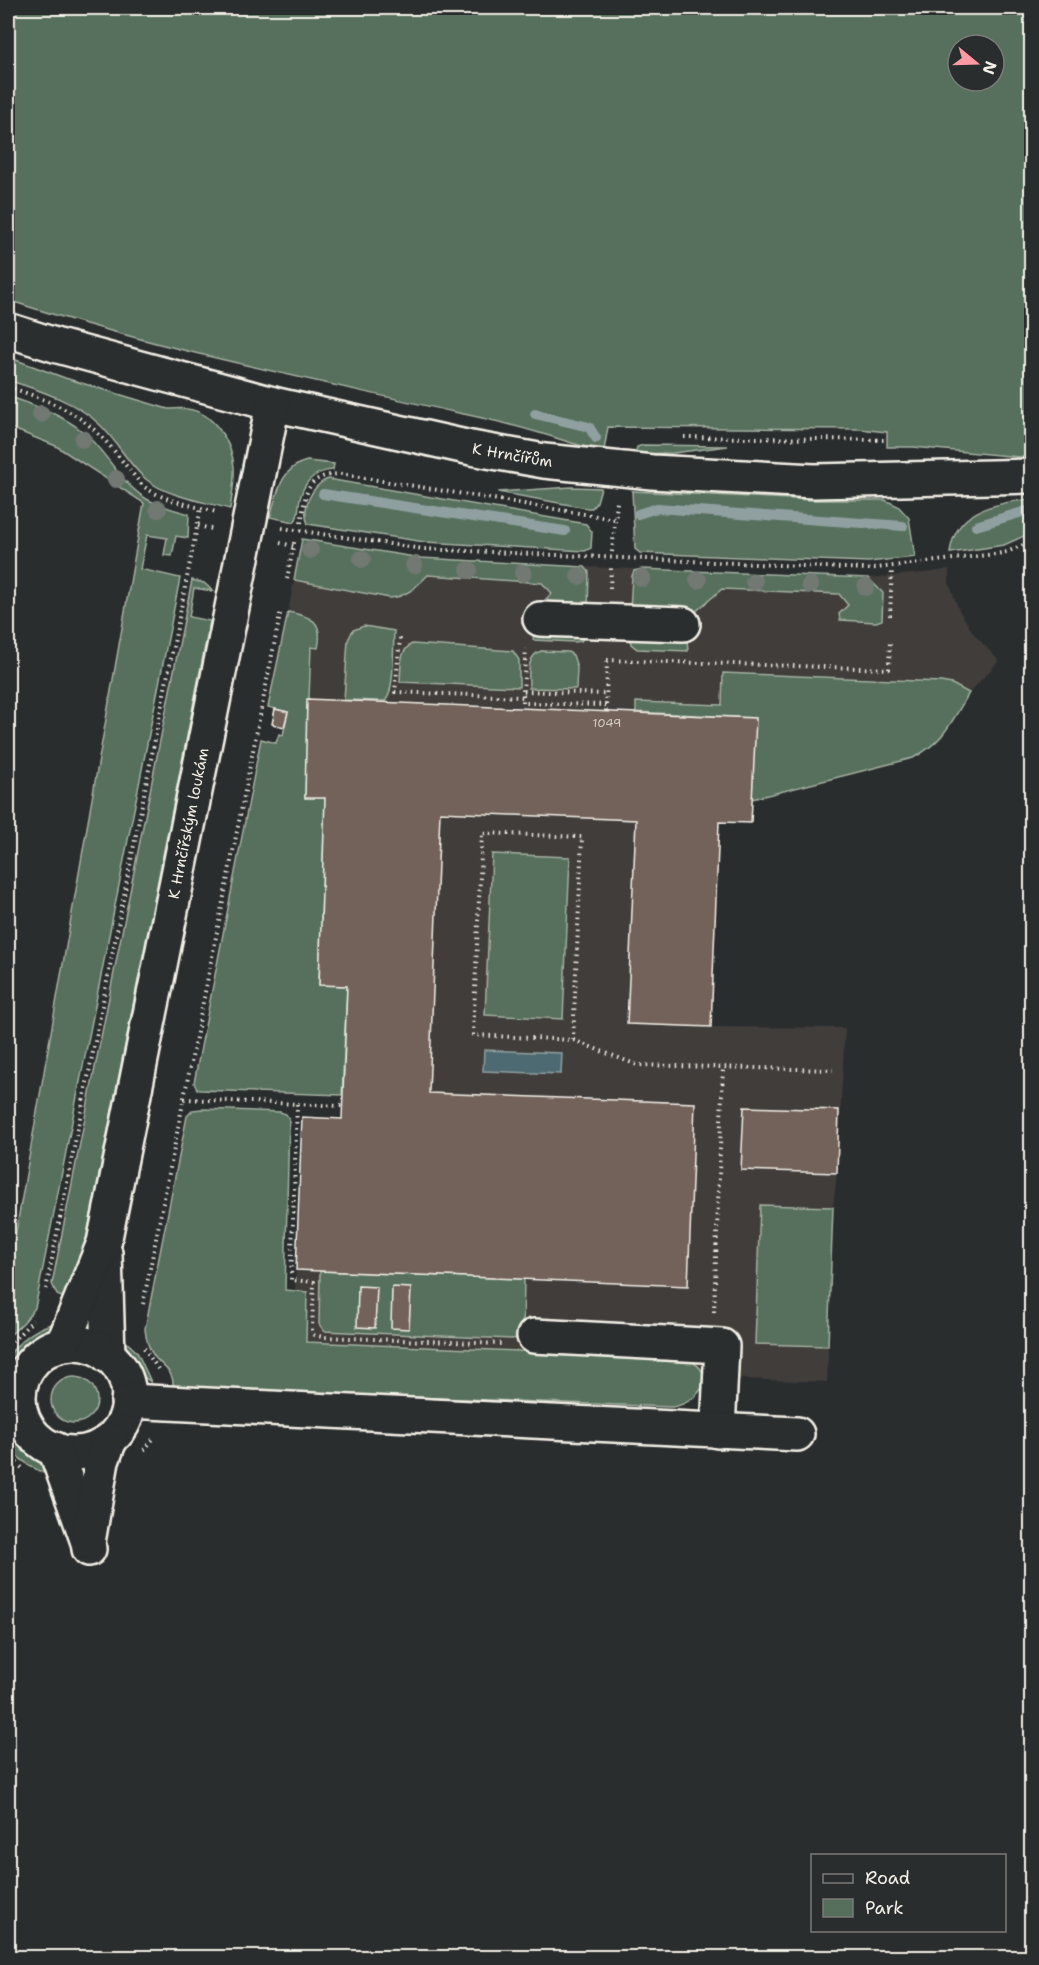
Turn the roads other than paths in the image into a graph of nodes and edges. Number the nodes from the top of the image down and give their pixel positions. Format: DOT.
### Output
graph roads {
  1 [pos="8,330"];
  2 [pos="273,404"];
  3 [pos="1032,476"];
  4 [pos="683,624"];
  5 [pos="533,632"];
  6 [pos="104,1243"];
  7 [pos="534,1336"];
  8 [pos="63,1344"];
  9 [pos="108,1356"];
  10 [pos="14,1365"];
  11 [pos="128,1401"];
  12 [pos="17,1423"];
  13 [pos="718,1431"];
  14 [pos="797,1434"];
  15 [pos="110,1440"];
  16 [pos="55,1449"];
  1 -- 2 [label="street, K Hrnčířům"];
  2 -- 3 [label="street, K Hrnčířům"];
  2 -- 6 [label="street, K Hrnčířským loukám"];
  4 -- 5 [label="street"];
  6 -- 8 [label="street, K Hrnčířským loukám"];
  6 -- 9 [label="street, K Hrnčířským loukám"];
  7 -- 13 [label="street"];
  8 -- 9 [label="street"];
  8 -- 10 [label="street"];
  9 -- 11 [label="street"];
  10 -- 12 [label="street"];
  11 -- 13 [label="street"];
  11 -- 15 [label="street"];
  12 -- 16 [label="street"];
  13 -- 14 [label="street"];
  15 -- 16 [label="street"];
  15 -- 16 [label="street"];
}
